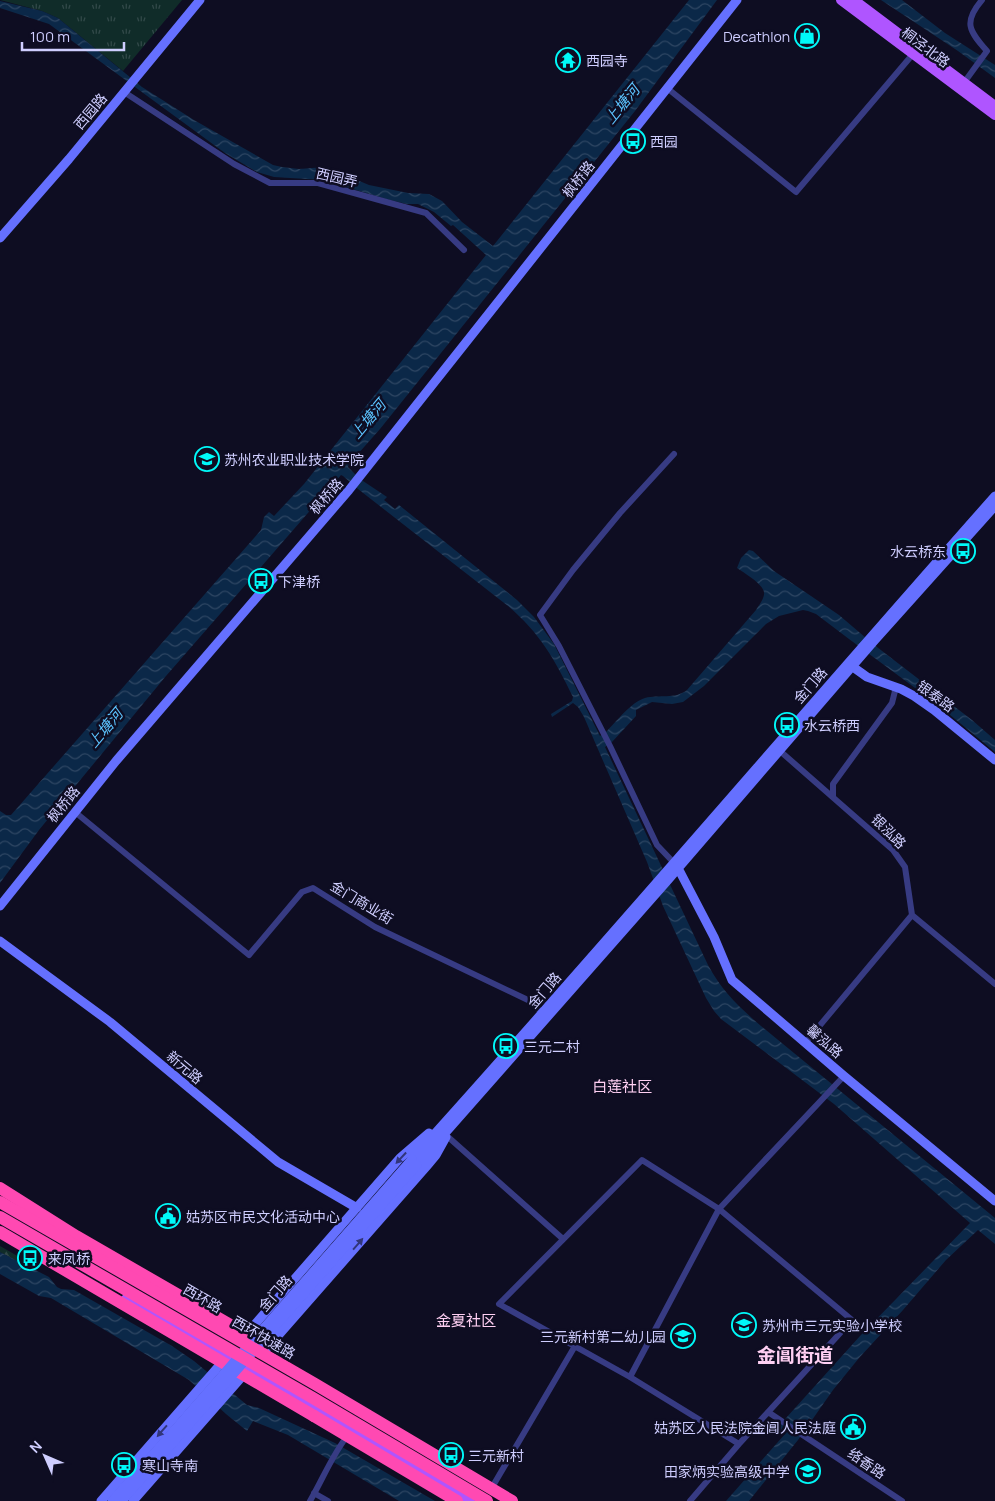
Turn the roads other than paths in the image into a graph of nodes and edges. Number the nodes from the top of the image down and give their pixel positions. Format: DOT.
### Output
graph roads {
  1 [pos="200,0"];
  2 [pos="737,0"];
  3 [pos="841,0"];
  4 [pos="854,0"];
  5 [pos="982,0"];
  6 [pos="912,54"];
  7 [pos="962,86"];
  8 [pos="127,88"];
  9 [pos="666,88"];
  10 [pos="995,106"];
  11 [pos="995,115"];
  12 [pos="0,238"];
  13 [pos="464,250"];
  14 [pos="674,454"];
  15 [pos="995,496"];
  16 [pos="995,506"];
  17 [pos="872,639"];
  18 [pos="861,653"];
  19 [pos="853,667"];
  20 [pos="896,687"];
  21 [pos="780,751"];
  22 [pos="995,760"];
  23 [pos="832,796"];
  24 [pos="75,812"];
  25 [pos="676,866"];
  26 [pos="0,906"];
  27 [pos="912,915"];
  28 [pos="0,941"];
  29 [pos="995,984"];
  30 [pos="544,1015"];
  31 [pos="806,1042"];
  32 [pos="841,1079"];
  33 [pos="454,1118"];
  34 [pos="447,1136"];
  35 [pos="414,1162"];
  36 [pos="0,1188"];
  37 [pos="0,1195"];
  38 [pos="995,1201"];
  39 [pos="0,1202"];
  40 [pos="357,1208"];
  41 [pos="719,1209"];
  42 [pos="0,1217"];
  43 [pos="0,1225"];
  44 [pos="0,1232"];
  45 [pos="563,1240"];
  46 [pos="245,1336"];
  47 [pos="575,1346"];
  48 [pos="266,1350"];
  49 [pos="224,1360"];
  50 [pos="246,1372"];
  51 [pos="630,1377"];
  52 [pos="366,1409"];
  53 [pos="768,1412"];
  54 [pos="352,1431"];
  55 [pos="739,1444"];
  56 [pos="494,1484"];
  57 [pos="314,1493"];
  58 [pos="101,1501"];
  59 [pos="112,1501"];
  60 [pos="122,1501"];
  61 [pos="133,1501"];
  62 [pos="310,1501"];
  63 [pos="328,1501"];
  64 [pos="457,1501"];
  65 [pos="470,1501"];
  66 [pos="487,1501"];
  67 [pos="512,1501"];
  68 [pos="522,1501"];
  69 [pos="690,1501"];
  70 [pos="902,1501"];
  1 -- 8 [label="main road, 西园路"];
  2 -- 9 [label="main road, 枫桥路"];
  3 -- 6 [label="main road, 桐泾北路"];
  4 -- 7 [label="main road, 桐泾北路"];
  5 -- 7 [label="street"];
  6 -- 7 [label="main road, 桐泾北路"];
  6 -- 9 [label="street"];
  7 -- 10 [label="main road, 桐泾北路"];
  7 -- 11 [label="main road, 桐泾北路"];
  8 -- 12 [label="main road, 西园路"];
  8 -- 13 [label="street, 西园弄"];
  9 -- 24 [label="main road, 枫桥路"];
  14 -- 25 [label="street"];
  15 -- 17 [label="main road, 金门路"];
  16 -- 17 [label="main road, 金门路"];
  17 -- 18 [label="main road, 金门路"];
  18 -- 19 [label="main road, 金门路"];
  18 -- 25 [label="main road, 金门路"];
  19 -- 20 [label="main road, 银泰路"];
  19 -- 21 [label="main road, 金门路"];
  20 -- 22 [label="main road, 银泰路"];
  20 -- 23 [label="street"];
  21 -- 23 [label="street, 银泓路"];
  21 -- 25 [label="main road, 金门路"];
  23 -- 27 [label="street, 银泓路"];
  24 -- 26 [label="main road, 枫桥路"];
  24 -- 30 [label="street, 金门商业街"];
  25 -- 30 [label="main road, 金门路"];
  25 -- 31 [label="main road, 馨泓路"];
  27 -- 29 [label="street"];
  27 -- 31 [label="street"];
  28 -- 40 [label="main road, 新元路"];
  30 -- 33 [label="main road, 金门路"];
  31 -- 32 [label="main road, 馨泓路"];
  32 -- 38 [label="main road, 馨泓路"];
  32 -- 41 [label="street"];
  33 -- 34 [label="main road"];
  33 -- 35 [label="main road, 金门路"];
  33 -- 40 [label="main road, one-way"];
  34 -- 45 [label="street"];
  48 -- 34 [label="main road, one-way"];
  35 -- 59 [label="main road, 金门路, bridge"];
  35 -- 60 [label="main road, 金门路, bridge"];
  36 -- 46 [label="highway"];
  37 -- 46 [label="main road, 西环路"];
  39 -- 67 [label="highway, 西环快速路, bridge"];
  40 -- 46 [label="main road"];
  41 -- 45 [label="street"];
  41 -- 51 [label="street"];
  41 -- 53 [label="street"];
  42 -- 66 [label="highway, 西环快速路, bridge"];
  43 -- 49 [label="main road"];
  44 -- 49 [label="highway"];
  45 -- 47 [label="street"];
  46 -- 48 [label="highway"];
  46 -- 49 [label="main road"];
  47 -- 51 [label="street"];
  47 -- 56 [label="street"];
  48 -- 50 [label="main road"];
  48 -- 52 [label="main road"];
  49 -- 50 [label="highway"];
  49 -- 58 [label="main road, one-way"];
  50 -- 54 [label="main road"];
  50 -- 61 [label="main road"];
  50 -- 64 [label="highway, bridge"];
  51 -- 55 [label="street"];
  52 -- 54 [label="street"];
  52 -- 56 [label="main road"];
  53 -- 55 [label="street"];
  53 -- 70 [label="street, 络香路"];
  54 -- 57 [label="street"];
  54 -- 65 [label="main road"];
  55 -- 69 [label="street"];
  56 -- 68 [label="main road"];
  57 -- 62 [label="street"];
  57 -- 63 [label="street"];
}
